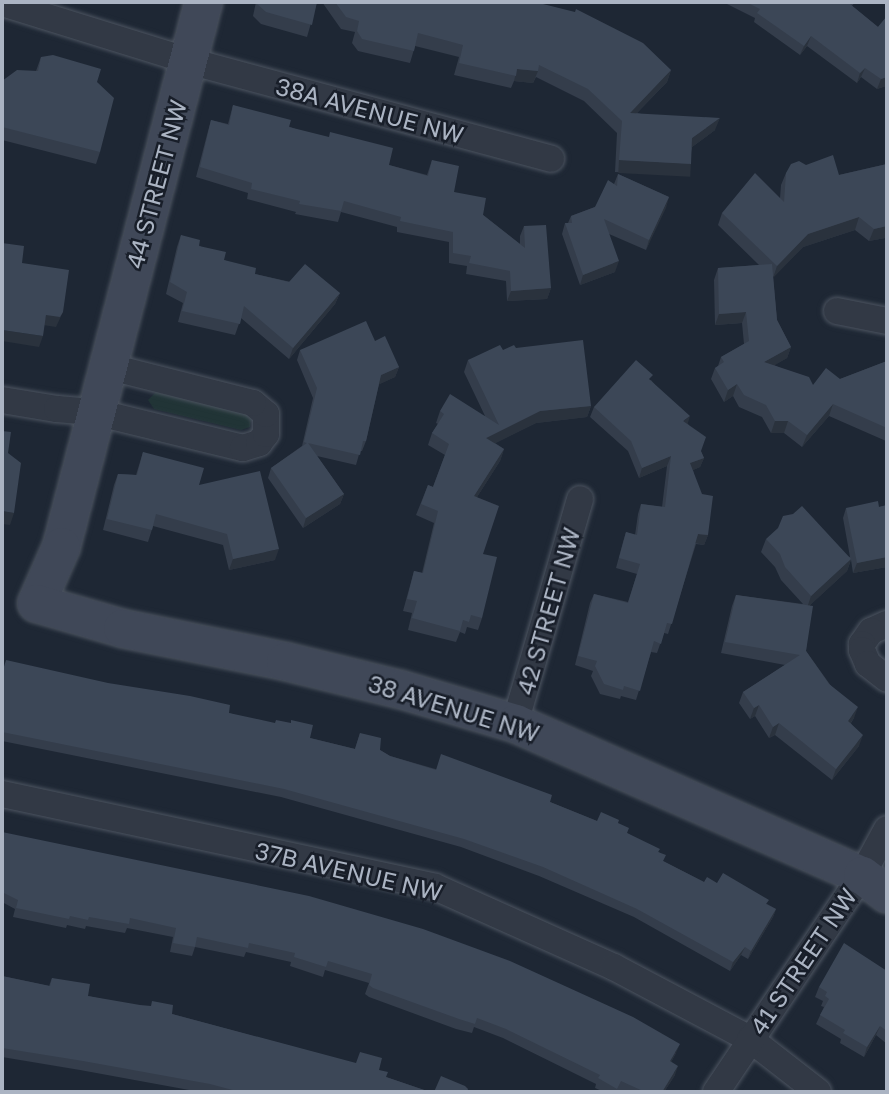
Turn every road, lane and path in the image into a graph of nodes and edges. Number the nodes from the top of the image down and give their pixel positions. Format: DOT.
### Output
graph roads {
  1 [pos="203,2"];
  2 [pos="2,3"];
  3 [pos="189,61"];
  4 [pos="551,159"];
  5 [pos="837,311"];
  6 [pos="887,321"];
  7 [pos="106,366"];
  8 [pos="2,400"];
  9 [pos="95,412"];
  10 [pos="580,499"];
  11 [pos="36,603"];
  12 [pos="887,625"];
  13 [pos="887,679"];
  14 [pos="515,723"];
  15 [pos="2,794"];
  16 [pos="887,829"];
  17 [pos="875,884"];
  18 [pos="750,1039"];
  19 [pos="716,1092"];
  20 [pos="818,1092"];
  1 -- 3 [label="street, 44 STREET NW"];
  2 -- 3 [label="street, 38A AVENUE NW"];
  3 -- 4 [label="street, 38A AVENUE NW"];
  3 -- 7 [label="street, 44 STREET NW"];
  5 -- 6 [label="street"];
  7 -- 9 [label="street, 44 STREET NW"];
  7 -- 9 [label="street"];
  8 -- 9 [label="street"];
  9 -- 11 [label="street, 44 STREET NW"];
  10 -- 14 [label="street, 42 STREET NW"];
  11 -- 14 [label="street, 38 AVENUE NW"];
  12 -- 13 [label="street"];
  14 -- 17 [label="street, 38 AVENUE NW"];
  15 -- 18 [label="street, 37B AVENUE NW"];
  16 -- 17 [label="street, 41 STREET NW"];
  17 -- 18 [label="street, 41 STREET NW"];
  18 -- 19 [label="street, 41 STREET NW"];
  18 -- 20 [label="street, 37B AVENUE NW"];
}
